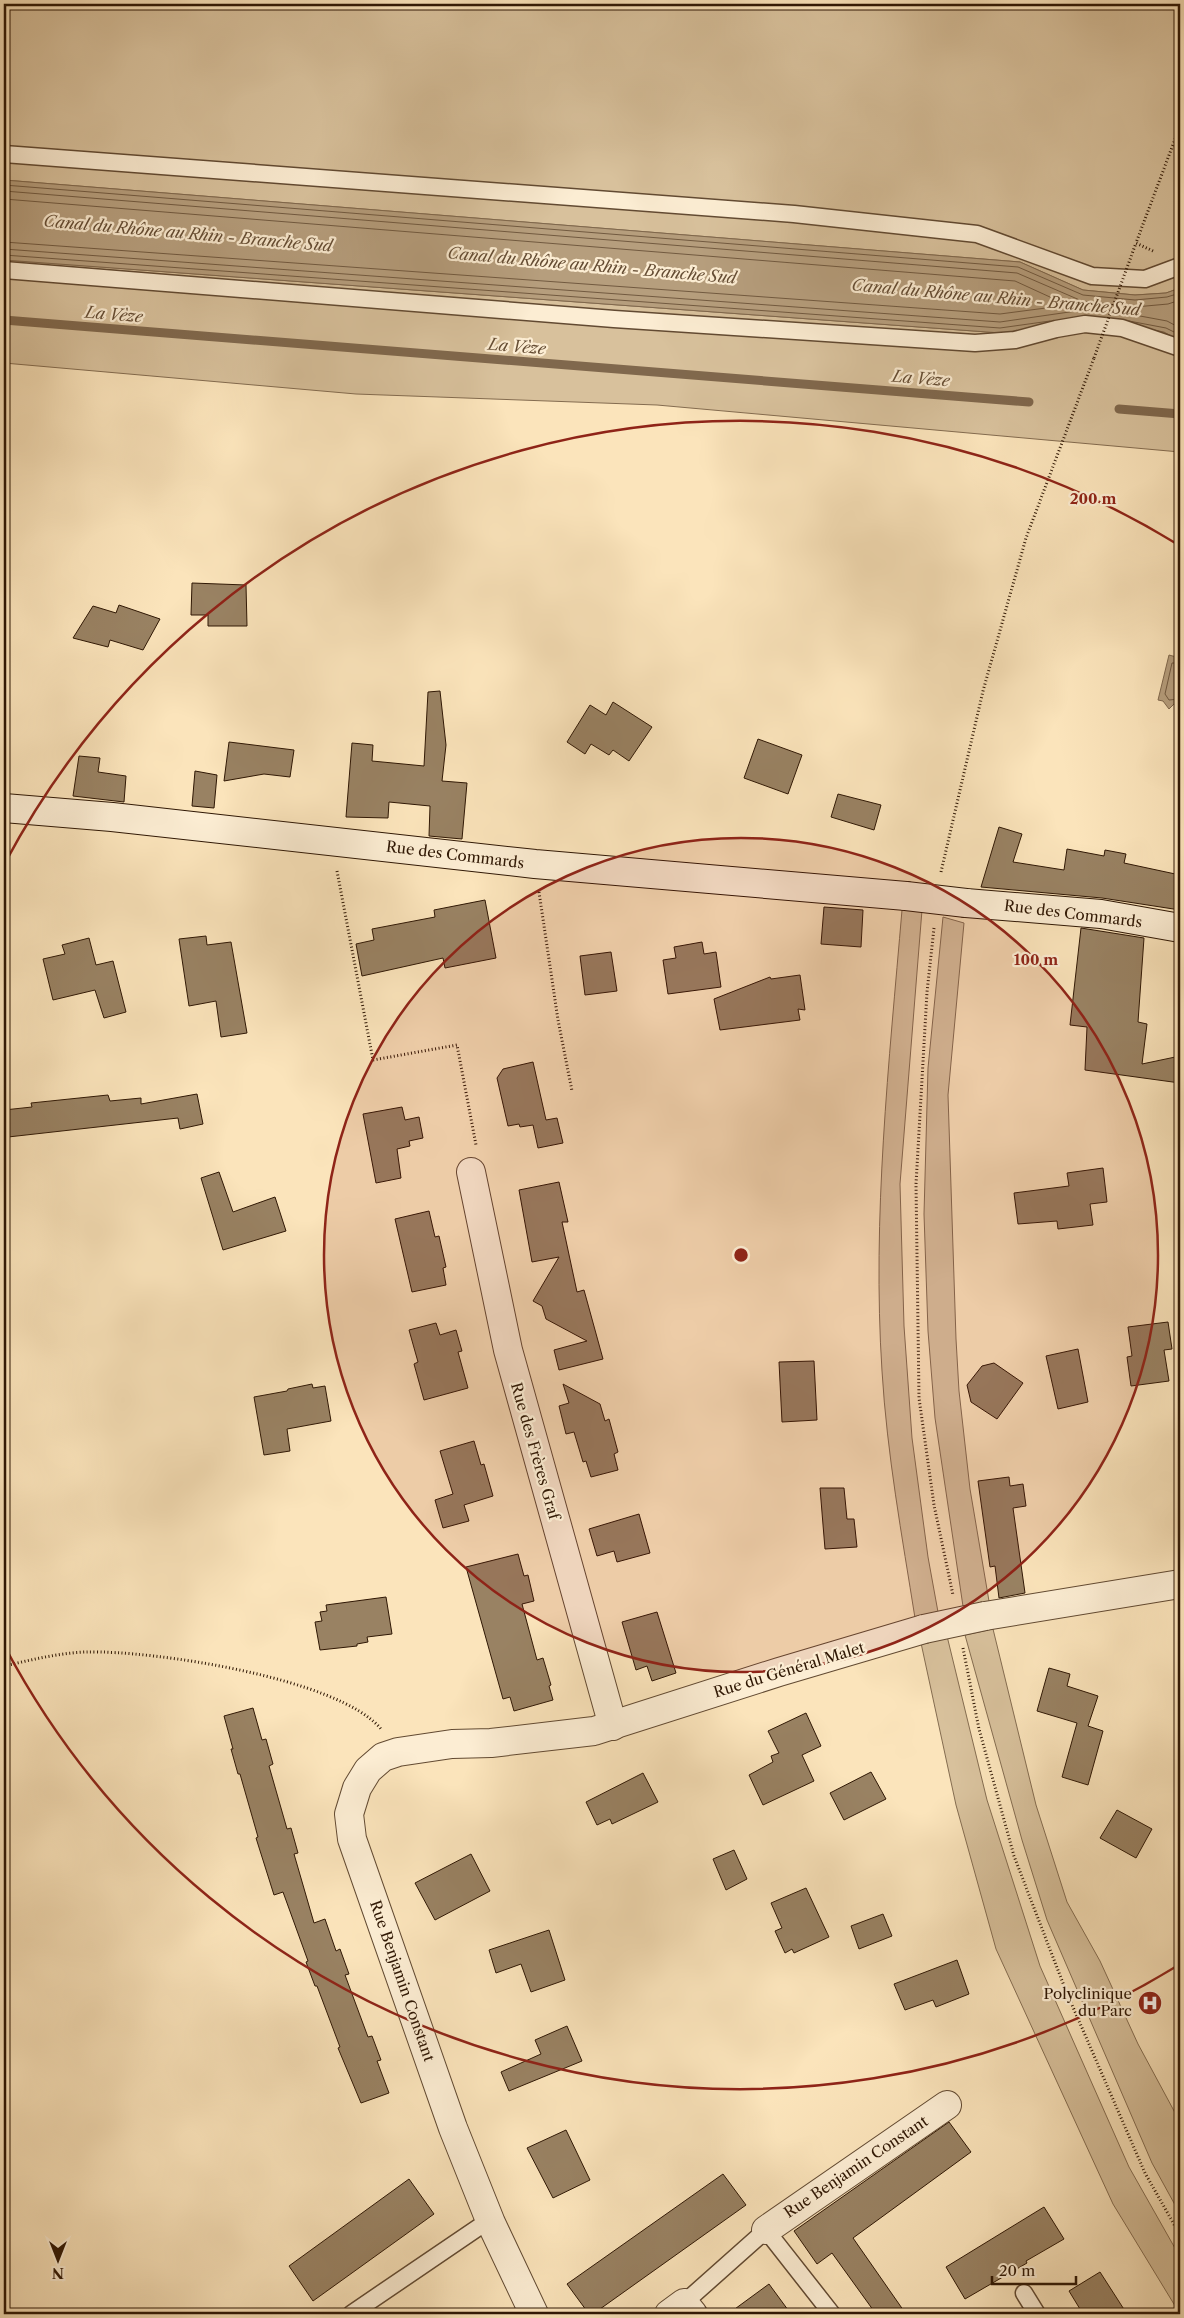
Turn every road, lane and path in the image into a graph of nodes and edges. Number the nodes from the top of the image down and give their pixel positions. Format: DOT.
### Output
graph roads {
  1 [pos="1180,126"];
  2 [pos="4,154"];
  3 [pos="1180,266"];
  4 [pos="4,270"];
  5 [pos="1180,348"];
  6 [pos="4,808"];
  7 [pos="331,840"];
  8 [pos="535,864"];
  9 [pos="941,872"];
  10 [pos="935,922"];
  11 [pos="1180,928"];
  12 [pos="572,1091"];
  13 [pos="471,1172"];
  14 [pos="1180,1584"];
  15 [pos="954,1602"];
  16 [pos="962,1641"];
  17 [pos="4,1666"];
  18 [pos="613,1726"];
  19 [pos="398,1752"];
  20 [pos="947,2105"];
  21 [pos="491,2223"];
  22 [pos="766,2230"];
  23 [pos="1180,2236"];
  24 [pos="1024,2293"];
  25 [pos="682,2311"];
  26 [pos="351,2314"];
  27 [pos="534,2314"];
  28 [pos="832,2314"];
  29 [pos="1037,2314"];
  1 -- 9 [label="path, bridge"];
  2 -- 3 [label="lane"];
  4 -- 5 [label="lane"];
  6 -- 7 [label="street, Rue des Commards"];
  7 -- 8 [label="street, Rue des Commards"];
  7 -- 13 [label="path"];
  8 -- 11 [label="street, Rue des Commards, bridge"];
  8 -- 12 [label="path"];
  10 -- 15 [label="path"];
  13 -- 18 [label="street, Rue des Frères Graf"];
  14 -- 18 [label="street, Rue du Général Malet, bridge"];
  16 -- 23 [label="path"];
  17 -- 19 [label="path"];
  18 -- 19 [label="street, Rue du Général Malet"];
  19 -- 21 [label="street, Rue Benjamin Constant"];
  20 -- 22 [label="street, Rue Benjamin Constant"];
  21 -- 26 [label="lane"];
  21 -- 27 [label="street, Rue Benjamin Constant"];
  22 -- 25 [label="lane, Rue Benjamin Constant"];
  22 -- 28 [label="lane"];
  24 -- 29 [label="lane"];
}
